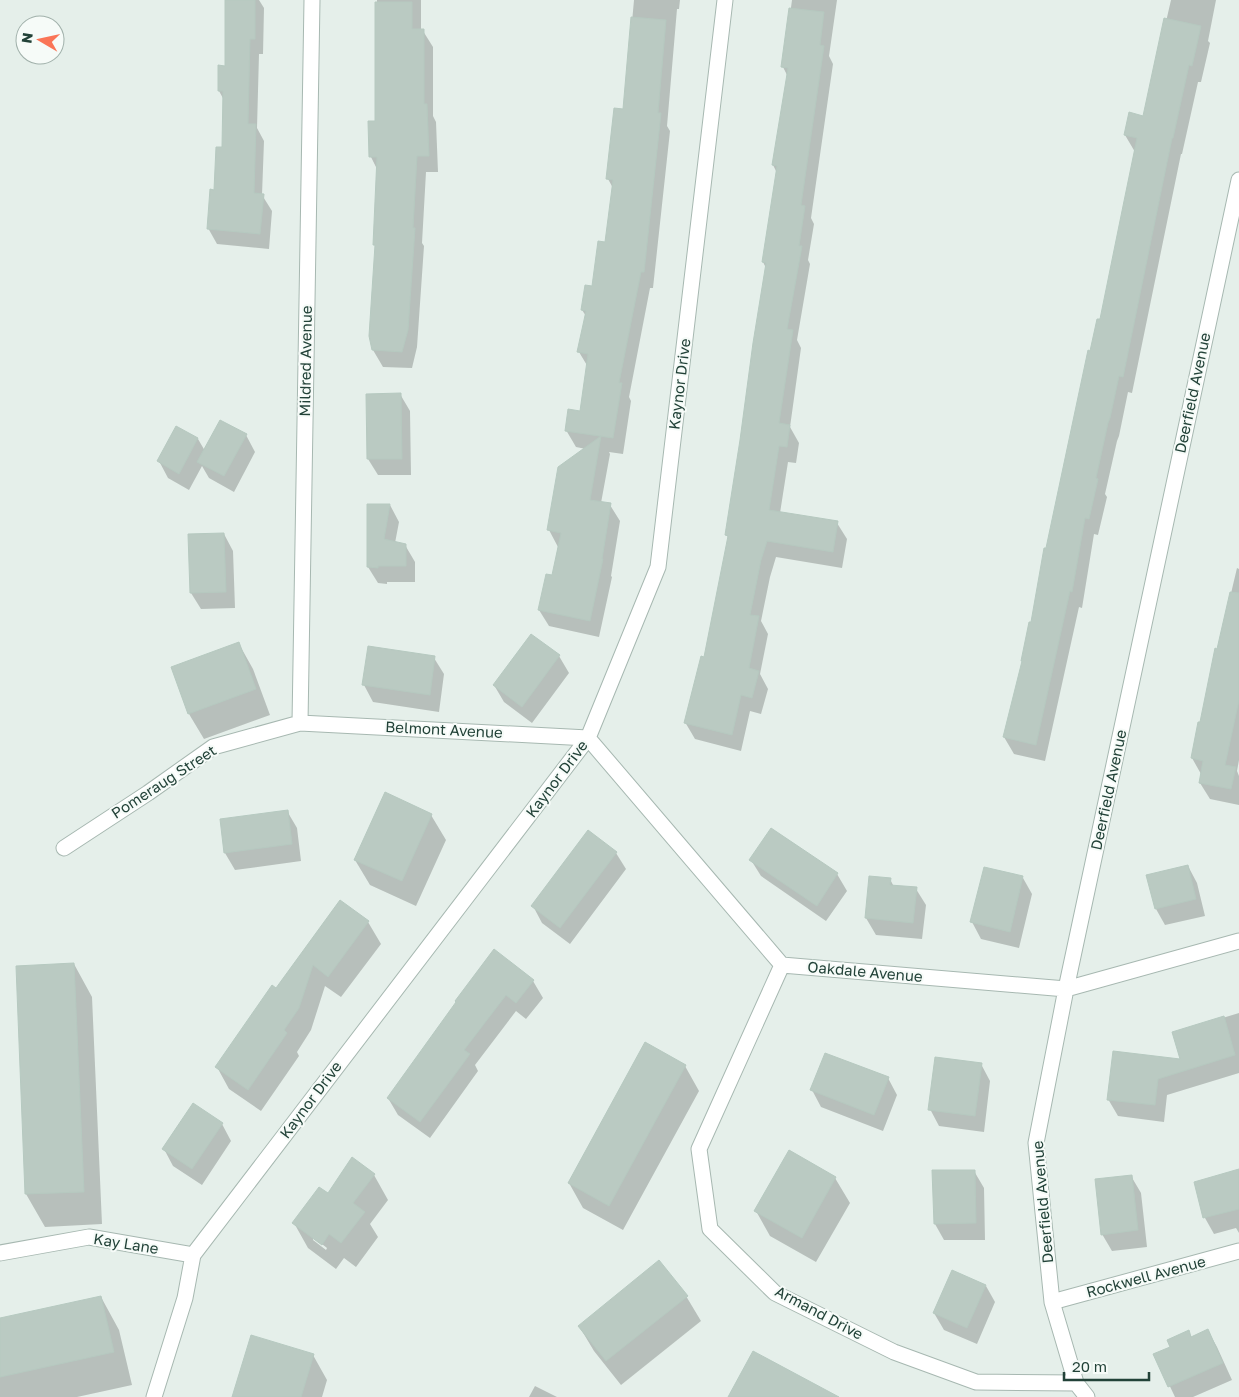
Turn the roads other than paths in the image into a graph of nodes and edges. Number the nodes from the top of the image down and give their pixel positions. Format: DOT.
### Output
graph roads {
  1 [pos="312,0"];
  2 [pos="725,0"];
  3 [pos="1239,180"];
  4 [pos="300,723"];
  5 [pos="588,738"];
  6 [pos="64,848"];
  7 [pos="1239,941"];
  8 [pos="782,965"];
  9 [pos="1066,988"];
  10 [pos="1239,1251"];
  11 [pos="0,1253"];
  12 [pos="193,1255"];
  13 [pos="1052,1302"];
  14 [pos="1076,1383"];
  15 [pos="154,1397"];
  16 [pos="1087,1397"];
  1 -- 4 [label="street, Mildred Avenue"];
  2 -- 5 [label="street, Kaynor Drive"];
  3 -- 9 [label="street, Deerfield Avenue"];
  4 -- 5 [label="street, Belmont Avenue"];
  4 -- 6 [label="street, Pomeraug Street"];
  5 -- 8 [label="street"];
  5 -- 12 [label="street, Kaynor Drive"];
  7 -- 9 [label="street, Oakdale Avenue"];
  8 -- 9 [label="street, Oakdale Avenue"];
  8 -- 14 [label="street, Armand Drive"];
  9 -- 13 [label="street, Deerfield Avenue"];
  10 -- 13 [label="street, Rockwell Avenue"];
  11 -- 12 [label="street, Kay Lane"];
  12 -- 15 [label="street, Kaynor Drive"];
  13 -- 14 [label="street, Deerfield Avenue"];
  14 -- 16 [label="street, Deerfield Avenue"];
}
